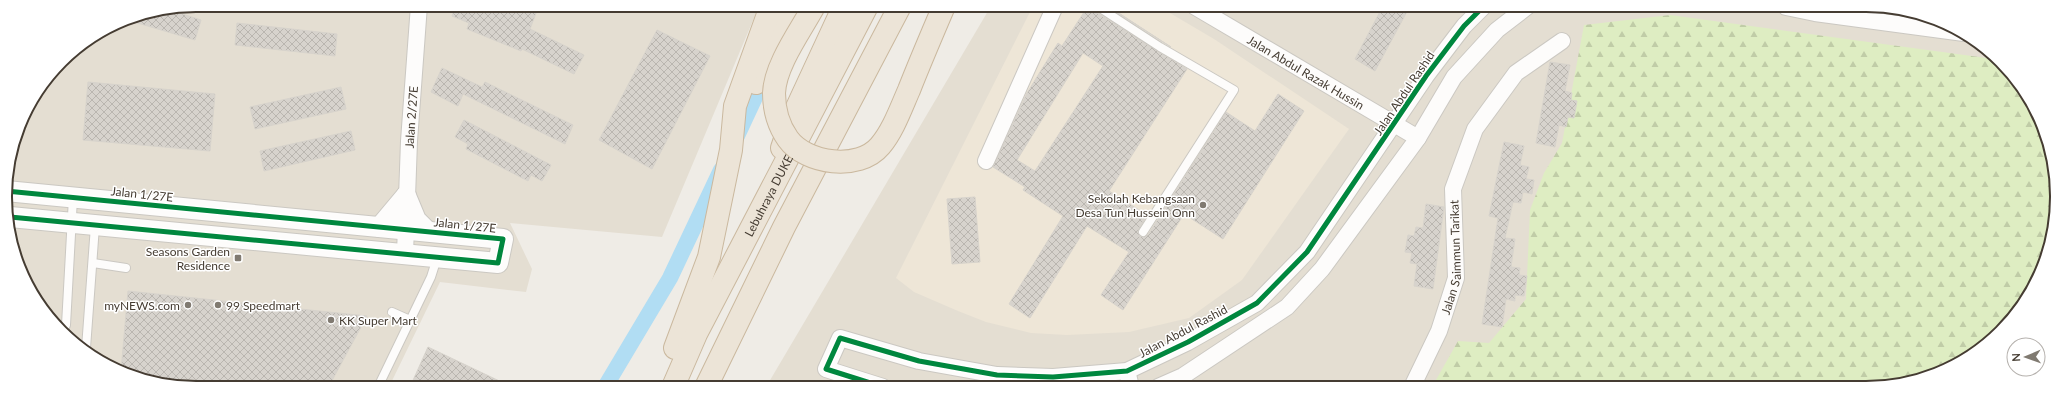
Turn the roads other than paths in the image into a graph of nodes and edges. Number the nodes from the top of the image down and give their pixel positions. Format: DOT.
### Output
graph roads {
  1 [pos="419,12"];
  2 [pos="769,12"];
  3 [pos="792,12"];
  4 [pos="811,12"];
  5 [pos="841,12"];
  6 [pos="865,12"];
  7 [pos="897,12"];
  8 [pos="941,12"];
  9 [pos="951,12"];
  10 [pos="1052,12"];
  11 [pos="1106,12"];
  12 [pos="1204,12"];
  13 [pos="1478,12"];
  14 [pos="1520,12"];
  15 [pos="1828,12"];
  16 [pos="1945,30"];
  17 [pos="1562,41"];
  18 [pos="915,74"];
  19 [pos="1395,124"];
  20 [pos="1418,138"];
  21 [pos="731,150"];
  22 [pos="986,161"];
  23 [pos="12,192"];
  24 [pos="406,196"];
  25 [pos="73,197"];
  26 [pos="134,216"];
  27 [pos="13,217"];
  28 [pos="759,217"];
  29 [pos="72,223"];
  30 [pos="95,225"];
  31 [pos="380,227"];
  32 [pos="406,229"];
  33 [pos="427,231"];
  34 [pos="1143,232"];
  35 [pos="405,254"];
  36 [pos="437,258"];
  37 [pos="93,263"];
  38 [pos="126,268"];
  39 [pos="392,312"];
  40 [pos="410,320"];
  41 [pos="66,326"];
  42 [pos="86,345"];
  43 [pos="1127,371"];
  44 [pos="380,381"];
  45 [pos="661,381"];
  46 [pos="676,381"];
  47 [pos="709,381"];
  48 [pos="864,381"];
  49 [pos="1130,381"];
  50 [pos="1172,381"];
  51 [pos="1415,381"];
  1 -- 24 [label="street, Jalan 2/27E"];
  2 -- 21 [label="highway"];
  3 -- 21 [label="highway"];
  4 -- 18 [label="highway, bridge"];
  5 -- 28 [label="highway"];
  6 -- 28 [label="highway, Lebuhraya DUKE"];
  7 -- 47 [label="highway"];
  8 -- 18 [label="highway, bridge"];
  9 -- 18 [label="highway, bridge"];
  10 -- 22 [label="street"];
  11 -- 34 [label="lane"];
  12 -- 19 [label="street, Jalan Abdul Razak Hussin"];
  13 -- 19 [label="street, Jalan Abdul Rashid"];
  14 -- 20 [label="street"];
  15 -- 16 [label="street"];
  17 -- 51 [label="street, Jalan Saimmun Tarikat"];
  19 -- 20 [label="street, Jalan Abdul Razak Hussin"];
  19 -- 43 [label="street, Jalan Abdul Rashid"];
  20 -- 50 [label="street"];
  21 -- 45 [label="highway"];
  23 -- 25 [label="street, Jalan 1/27E"];
  24 -- 31 [label="street"];
  24 -- 32 [label="street, Jalan 2/27E"];
  24 -- 33 [label="street"];
  25 -- 26 [label="street, Jalan 1/27E"];
  25 -- 29 [label="lane"];
  26 -- 30 [label="street, Jalan 1/27E"];
  26 -- 31 [label="street, Jalan 1/27E"];
  26 -- 35 [label="street, Jalan 1/27E"];
  27 -- 29 [label="street, Jalan 1/27E"];
  28 -- 46 [label="highway, Lebuhraya DUKE"];
  29 -- 30 [label="street, Jalan 1/27E"];
  29 -- 41 [label="lane"];
  30 -- 37 [label="lane"];
  31 -- 32 [label="street, Jalan 1/27E"];
  32 -- 33 [label="street, Jalan 1/27E"];
  32 -- 35 [label="street, Jalan 2/27E"];
  33 -- 36 [label="street, Jalan 1/27E"];
  35 -- 36 [label="street, Jalan 1/27E"];
  36 -- 40 [label="lane"];
  37 -- 38 [label="lane"];
  37 -- 42 [label="lane"];
  39 -- 40 [label="lane"];
  40 -- 44 [label="lane"];
  43 -- 48 [label="street, Jalan Abdul Rashid"];
  43 -- 49 [label="street"];
}
